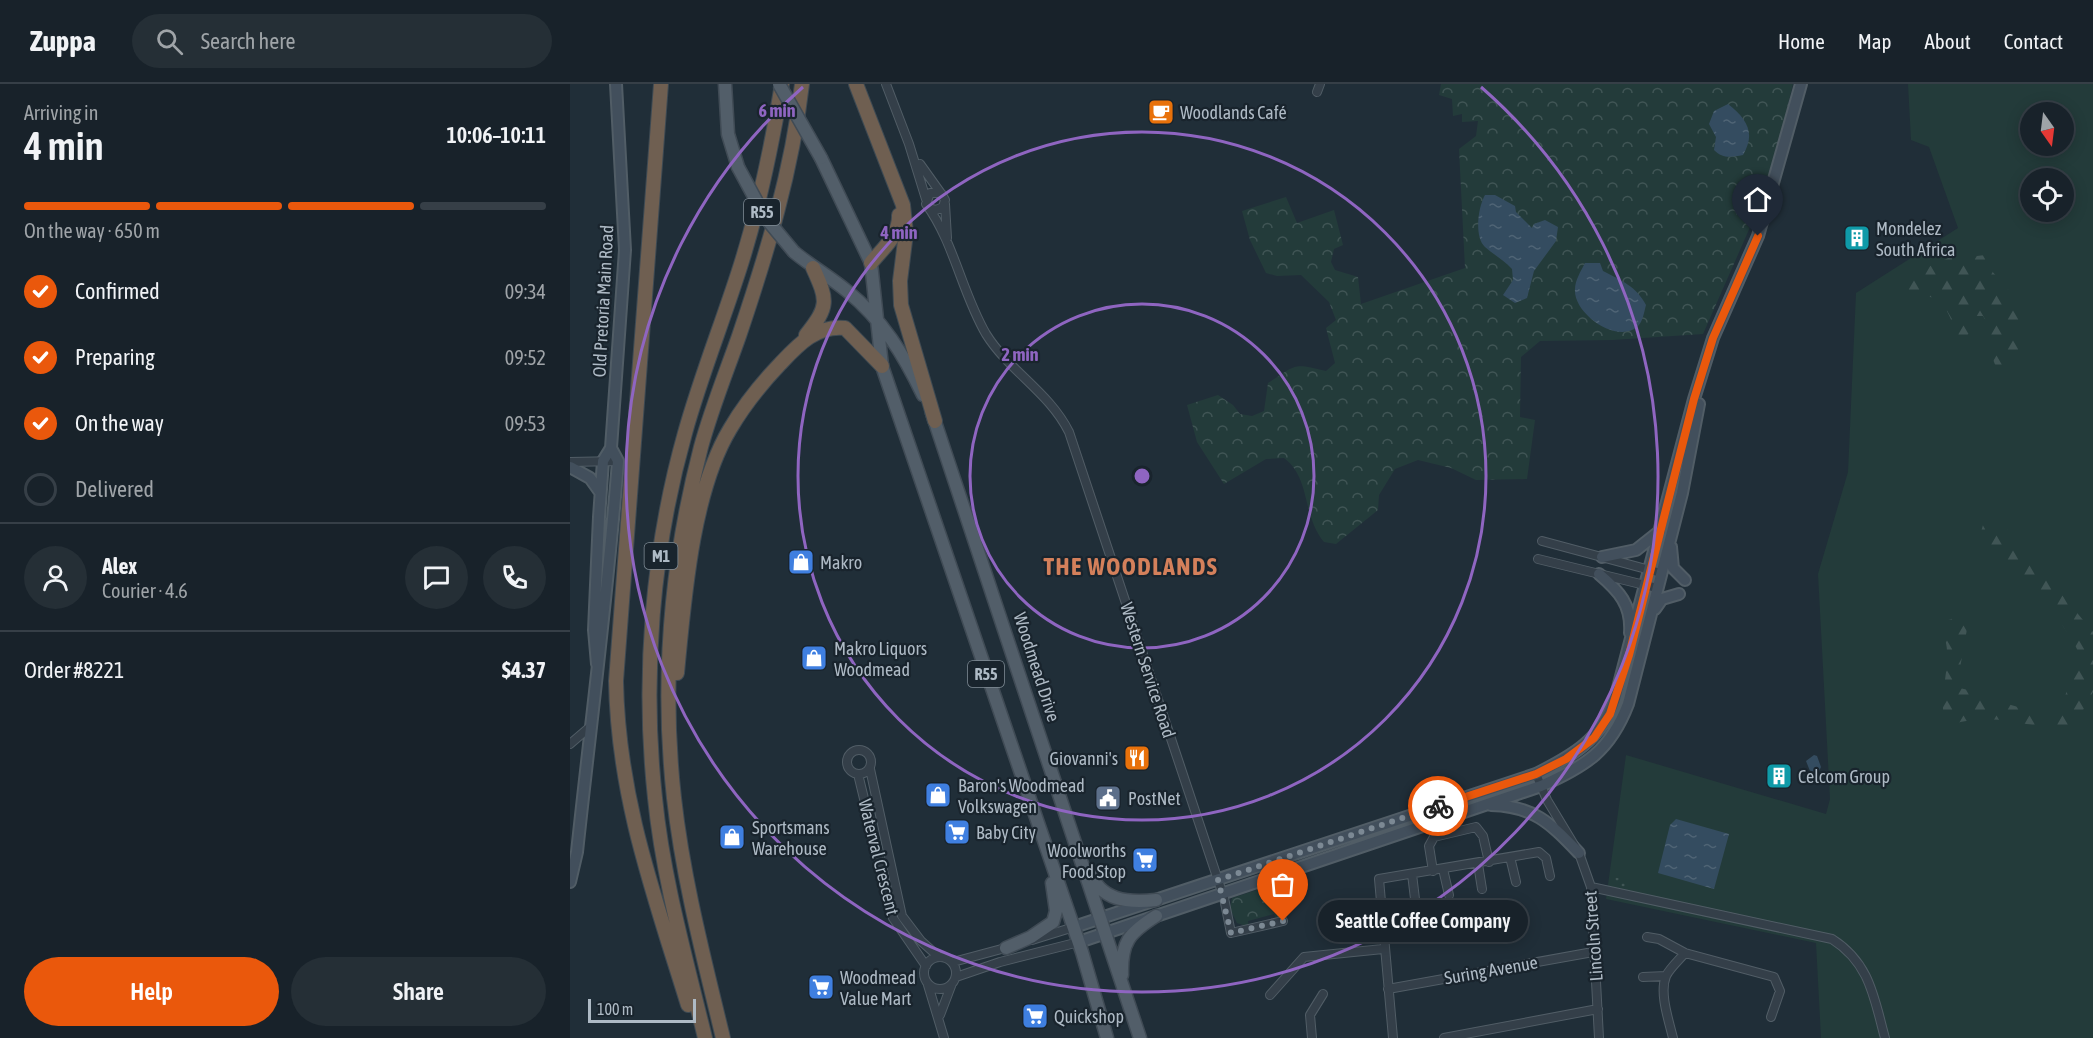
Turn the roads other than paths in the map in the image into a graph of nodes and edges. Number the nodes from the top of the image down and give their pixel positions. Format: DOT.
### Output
graph roads {
  1 [pos="616,84"];
  2 [pos="725,84"];
  3 [pos="781,84"];
  4 [pos="802,84"];
  5 [pos="856,84"];
  6 [pos="888,84"];
  7 [pos="1801,84"];
  8 [pos="662,85"];
  9 [pos="893,180"];
  10 [pos="940,192"];
  11 [pos="926,199"];
  12 [pos="945,204"];
  13 [pos="929,208"];
  14 [pos="949,249"];
  15 [pos="872,263"];
  16 [pos="813,268"];
  17 [pos="876,319"];
  18 [pos="799,344"];
  19 [pos="882,366"];
  20 [pos="935,421"];
  21 [pos="611,448"];
  22 [pos="603,461"];
  23 [pos="618,461"];
  24 [pos="570,465"];
  25 [pos="600,492"];
  26 [pos="1666,534"];
  27 [pos="1542,541"];
  28 [pos="1602,557"];
  29 [pos="1538,559"];
  30 [pos="1656,572"];
  31 [pos="1599,574"];
  32 [pos="1685,579"];
  33 [pos="1652,587"];
  34 [pos="1679,594"];
  35 [pos="1651,617"];
  36 [pos="1629,655"];
  37 [pos="597,664"];
  38 [pos="591,726"];
  39 [pos="570,744"];
  40 [pos="870,769"];
  41 [pos="858,774"];
  42 [pos="1536,774"];
  43 [pos="1541,786"];
  44 [pos="674,798"];
  45 [pos="1479,805"];
  46 [pos="1069,822"];
  47 [pos="1044,843"];
  48 [pos="1579,853"];
  49 [pos="1510,858"];
  50 [pos="1489,862"];
  51 [pos="1478,864"];
  52 [pos="1443,869"];
  53 [pos="1432,871"];
  54 [pos="1412,874"];
  55 [pos="1550,876"];
  56 [pos="1218,880"];
  57 [pos="570,882"];
  58 [pos="1516,882"];
  59 [pos="1591,887"];
  60 [pos="1482,889"];
  61 [pos="1222,892"];
  62 [pos="1449,895"];
  63 [pos="1415,899"];
  64 [pos="1156,900"];
  65 [pos="1156,916"];
  66 [pos="1098,919"];
  67 [pos="1283,921"];
  68 [pos="1074,927"];
  69 [pos="1104,934"];
  70 [pos="1647,937"];
  71 [pos="1079,942"];
  72 [pos="1005,948"];
  73 [pos="1383,949"];
  74 [pos="1593,952"];
  75 [pos="1685,953"];
  76 [pos="939,957"];
  77 [pos="953,962"];
  78 [pos="926,966"];
  79 [pos="1666,976"];
  80 [pos="956,977"];
  81 [pos="1643,977"];
  82 [pos="928,983"];
  83 [pos="951,986"];
  84 [pos="1122,989"];
  85 [pos="1388,989"];
  86 [pos="1323,994"];
  87 [pos="1270,995"];
  88 [pos="1598,1009"];
  89 [pos="939,1017"];
  90 [pos="1771,1017"];
  91 [pos="699,1038"];
  92 [pos="705,1038"];
  93 [pos="723,1038"];
  94 [pos="944,1038"];
  95 [pos="1107,1038"];
  96 [pos="1140,1038"];
  97 [pos="1312,1038"];
  98 [pos="1393,1038"];
  99 [pos="1444,1038"];
  100 [pos="1599,1038"];
  101 [pos="1673,1038"];
  102 [pos="1885,1038"];
  1 -- 21 [label="main road, Old Pretoria Main Road"];
  2 -- 16 [label="main road, Woodmead Drive / R55, bridge"];
  3 -- 15 [label="main road, R55, bridge"];
  3 -- 92 [label="highway, M1"];
  4 -- 44 [label="highway, M1"];
  5 -- 9 [label="highway"];
  6 -- 10 [label="street"];
  6 -- 11 [label="street"];
  7 -- 26 [label="main road"];
  8 -- 91 [label="highway"];
  9 -- 15 [label="highway"];
  9 -- 20 [label="highway"];
  10 -- 11 [label="street"];
  10 -- 12 [label="street"];
  11 -- 13 [label="street"];
  12 -- 13 [label="street"];
  12 -- 14 [label="street, Western Service Road"];
  13 -- 14 [label="street, Western Service Road"];
  14 -- 56 [label="street, Western Service Road"];
  15 -- 17 [label="main road, R55"];
  16 -- 17 [label="main road, Woodmead Drive / R55"];
  16 -- 18 [label="highway"];
  17 -- 19 [label="main road, R55"];
  17 -- 20 [label="main road, Woodmead Drive / R55"];
  18 -- 19 [label="highway"];
  18 -- 44 [label="highway"];
  19 -- 47 [label="main road, R55"];
  20 -- 46 [label="main road, Woodmead Drive / R55"];
  21 -- 22 [label="main road, Old Pretoria Main Road"];
  21 -- 23 [label="main road"];
  22 -- 23 [label="street"];
  22 -- 24 [label="street"];
  22 -- 25 [label="main road, Old Pretoria Main Road"];
  23 -- 37 [label="main road, Old Pretoria Main Road"];
  24 -- 25 [label="main road"];
  25 -- 37 [label="main road, Old Pretoria Main Road"];
  26 -- 28 [label="main road"];
  26 -- 30 [label="main road"];
  26 -- 32 [label="main road"];
  27 -- 28 [label="street"];
  28 -- 30 [label="street"];
  29 -- 31 [label="street"];
  30 -- 33 [label="main road"];
  31 -- 33 [label="street"];
  31 -- 36 [label="main road"];
  33 -- 35 [label="main road"];
  33 -- 36 [label="main road"];
  34 -- 35 [label="main road"];
  35 -- 43 [label="main road"];
  36 -- 42 [label="main road"];
  37 -- 38 [label="main road, Old Pretoria Main Road"];
  38 -- 39 [label="street"];
  38 -- 57 [label="main road, Old Pretoria Main Road"];
  40 -- 41 [label="street"];
  40 -- 41 [label="street"];
  40 -- 76 [label="street, Waterval Crescent"];
  41 -- 78 [label="street, Waterval Crescent"];
  42 -- 43 [label="street, Lincoln Street"];
  42 -- 56 [label="main road"];
  43 -- 45 [label="main road"];
  43 -- 48 [label="street, Lincoln Street"];
  44 -- 93 [label="highway, M1"];
  45 -- 48 [label="main road"];
  45 -- 61 [label="main road"];
  46 -- 64 [label="main road"];
  46 -- 66 [label="main road, Woodmead Drive / R55"];
  47 -- 68 [label="main road, R55"];
  47 -- 72 [label="main road"];
  48 -- 59 [label="street, Lincoln Street"];
  49 -- 50 [label="street"];
  49 -- 55 [label="street"];
  49 -- 58 [label="street"];
  50 -- 51 [label="street"];
  50 -- 53 [label="street"];
  51 -- 52 [label="street"];
  51 -- 60 [label="street"];
  52 -- 53 [label="street"];
  52 -- 62 [label="street"];
  53 -- 54 [label="street"];
  54 -- 63 [label="street"];
  54 -- 73 [label="street"];
  56 -- 61 [label="street, Western Service Road"];
  56 -- 64 [label="main road"];
  59 -- 74 [label="street, Lincoln Street"];
  59 -- 102 [label="street"];
  61 -- 65 [label="main road"];
  61 -- 67 [label="street, Western Service Road"];
  64 -- 66 [label="main road"];
  65 -- 69 [label="main road"];
  65 -- 84 [label="main road"];
  66 -- 68 [label="main road"];
  66 -- 69 [label="main road, Woodmead Drive / R55"];
  68 -- 71 [label="main road, R55"];
  68 -- 72 [label="street"];
  69 -- 71 [label="main road"];
  69 -- 84 [label="main road, Woodmead Drive / R55"];
  70 -- 75 [label="street"];
  71 -- 80 [label="street"];
  71 -- 95 [label="main road, R55"];
  72 -- 77 [label="street"];
  73 -- 85 [label="street"];
  73 -- 87 [label="street"];
  74 -- 85 [label="street, Suring Avenue"];
  74 -- 88 [label="street, Lincoln Street"];
  75 -- 79 [label="street"];
  75 -- 90 [label="street"];
  76 -- 77 [label="street"];
  76 -- 78 [label="street"];
  77 -- 80 [label="street"];
  78 -- 82 [label="street"];
  79 -- 81 [label="street"];
  79 -- 101 [label="street"];
  80 -- 83 [label="street"];
  82 -- 83 [label="street"];
  82 -- 89 [label="street"];
  83 -- 89 [label="street"];
  84 -- 96 [label="main road, Woodmead Drive / R55"];
  85 -- 98 [label="street"];
  86 -- 97 [label="street"];
  88 -- 99 [label="street"];
  88 -- 100 [label="street, Lincoln Street"];
  89 -- 94 [label="street"];
}
